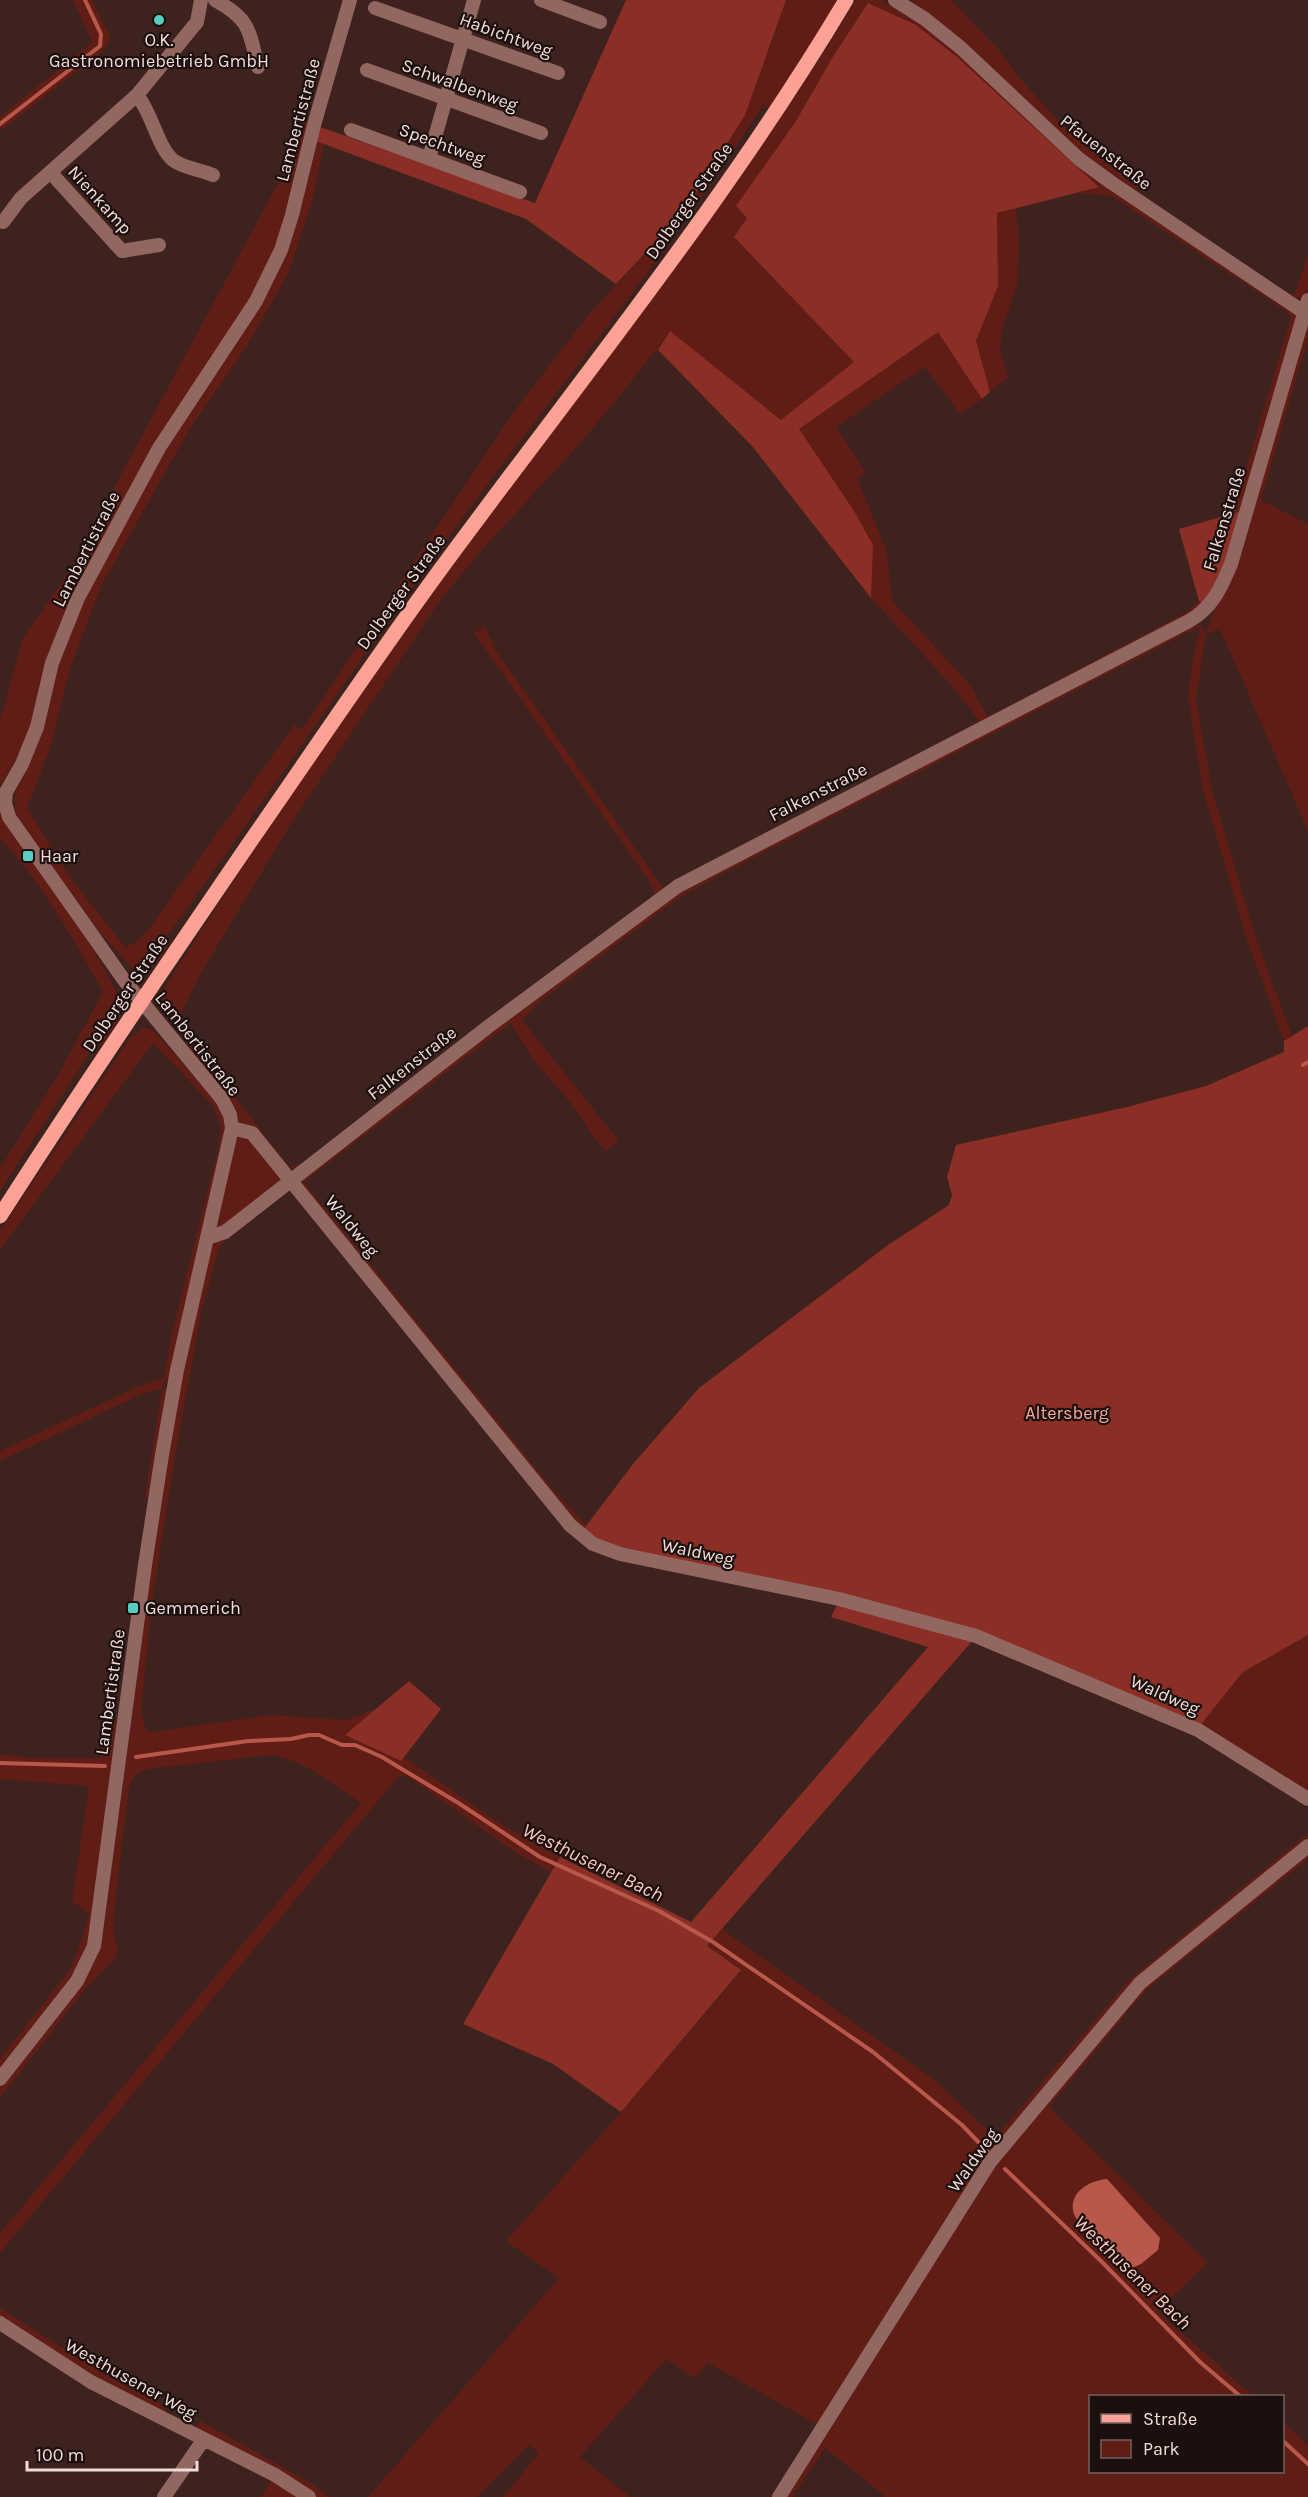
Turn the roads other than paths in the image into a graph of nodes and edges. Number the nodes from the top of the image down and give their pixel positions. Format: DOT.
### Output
graph roads {
  1 [pos="201,0"];
  2 [pos="214,0"];
  3 [pos="350,0"];
  4 [pos="474,0"];
  5 [pos="541,0"];
  6 [pos="846,0"];
  7 [pos="897,1"];
  8 [pos="375,8"];
  9 [pos="600,22"];
  10 [pos="463,38"];
  11 [pos="258,67"];
  12 [pos="367,70"];
  13 [pos="558,73"];
  14 [pos="137,95"];
  15 [pos="446,98"];
  16 [pos="351,130"];
  17 [pos="541,133"];
  18 [pos="429,158"];
  19 [pos="51,173"];
  20 [pos="213,175"];
  21 [pos="520,192"];
  22 [pos="3,222"];
  23 [pos="159,245"];
  24 [pos="1307,309"];
  25 [pos="2,802"];
  26 [pos="142,1002"];
  27 [pos="232,1128"];
  28 [pos="292,1180"];
  29 [pos="0,1216"];
  30 [pos="207,1238"];
  31 [pos="1308,1799"];
  32 [pos="1308,1846"];
  33 [pos="0,2079"];
  34 [pos="0,2323"];
  35 [pos="204,2439"];
  36 [pos="164,2497"];
  37 [pos="309,2497"];
  38 [pos="779,2497"];
  1 -- 14 [label="street, Nienkamp"];
  2 -- 11 [label="street"];
  3 -- 25 [label="street, Lambertistraße"];
  4 -- 10 [label="street"];
  5 -- 9 [label="street"];
  6 -- 26 [label="main road, Dolberger Straße"];
  7 -- 24 [label="street, Pfauenstraße"];
  8 -- 10 [label="street, Habichtweg"];
  10 -- 13 [label="street, Habichtweg"];
  10 -- 15 [label="street"];
  12 -- 15 [label="street, Schwalbenweg"];
  14 -- 19 [label="street, Nienkamp"];
  14 -- 20 [label="street"];
  15 -- 17 [label="street, Schwalbenweg"];
  15 -- 18 [label="street"];
  16 -- 18 [label="street, Spechtweg"];
  18 -- 21 [label="street, Spechtweg"];
  19 -- 22 [label="street, Nienkamp"];
  19 -- 23 [label="street, Nienkamp"];
  24 -- 28 [label="street, Falkenstraße"];
  25 -- 26 [label="street, Lambertistraße"];
  26 -- 27 [label="street, Lambertistraße"];
  26 -- 29 [label="main road, Dolberger Straße"];
  27 -- 28 [label="street, Waldweg"];
  27 -- 30 [label="street, Lambertistraße"];
  28 -- 30 [label="street, Falkenstraße"];
  28 -- 31 [label="street, Waldweg"];
  30 -- 33 [label="street, Lambertistraße"];
  32 -- 38 [label="street, Waldweg"];
  34 -- 35 [label="street, Westhusener Weg"];
  35 -- 36 [label="street"];
  35 -- 37 [label="street, Westhusener Weg"];
}
